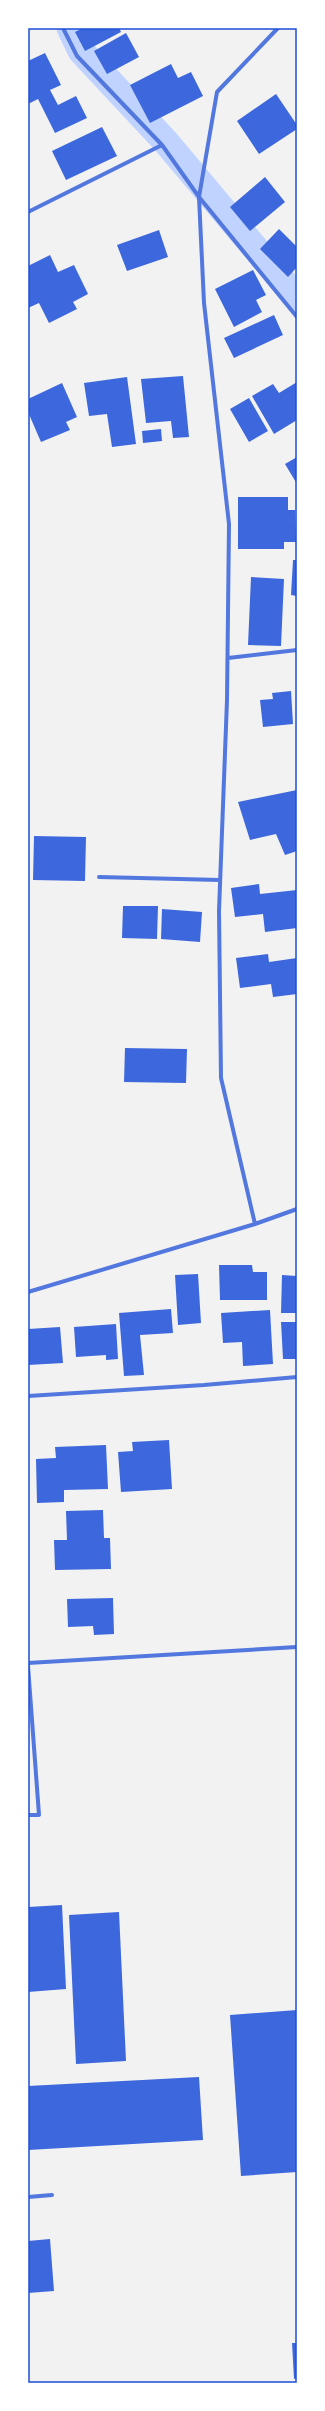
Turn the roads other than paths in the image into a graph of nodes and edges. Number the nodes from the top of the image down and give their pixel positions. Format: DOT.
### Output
graph roads {
  1 [pos="63,28"];
  2 [pos="278,28"];
  3 [pos="162,145"];
  4 [pos="199,197"];
  5 [pos="28,212"];
  6 [pos="297,317"];
  7 [pos="297,650"];
  8 [pos="228,658"];
  9 [pos="99,877"];
  10 [pos="220,880"];
  11 [pos="297,1209"];
  12 [pos="255,1224"];
  13 [pos="28,1292"];
  14 [pos="297,1377"];
  15 [pos="28,1396"];
  16 [pos="297,1647"];
  17 [pos="28,1663"];
  18 [pos="28,1666"];
  19 [pos="28,1816"];
  20 [pos="52,2195"];
  21 [pos="28,2197"];
  1 -- 3 [label="street"];
  2 -- 4 [label="street"];
  3 -- 4 [label="street"];
  3 -- 5 [label="street"];
  4 -- 6 [label="street"];
  4 -- 8 [label="street"];
  7 -- 8 [label="street"];
  8 -- 10 [label="street"];
  9 -- 10 [label="street"];
  10 -- 12 [label="street"];
  11 -- 12 [label="street"];
  12 -- 13 [label="street"];
  14 -- 15 [label="street"];
  16 -- 17 [label="street"];
  18 -- 19 [label="street"];
  20 -- 21 [label="street"];
}
